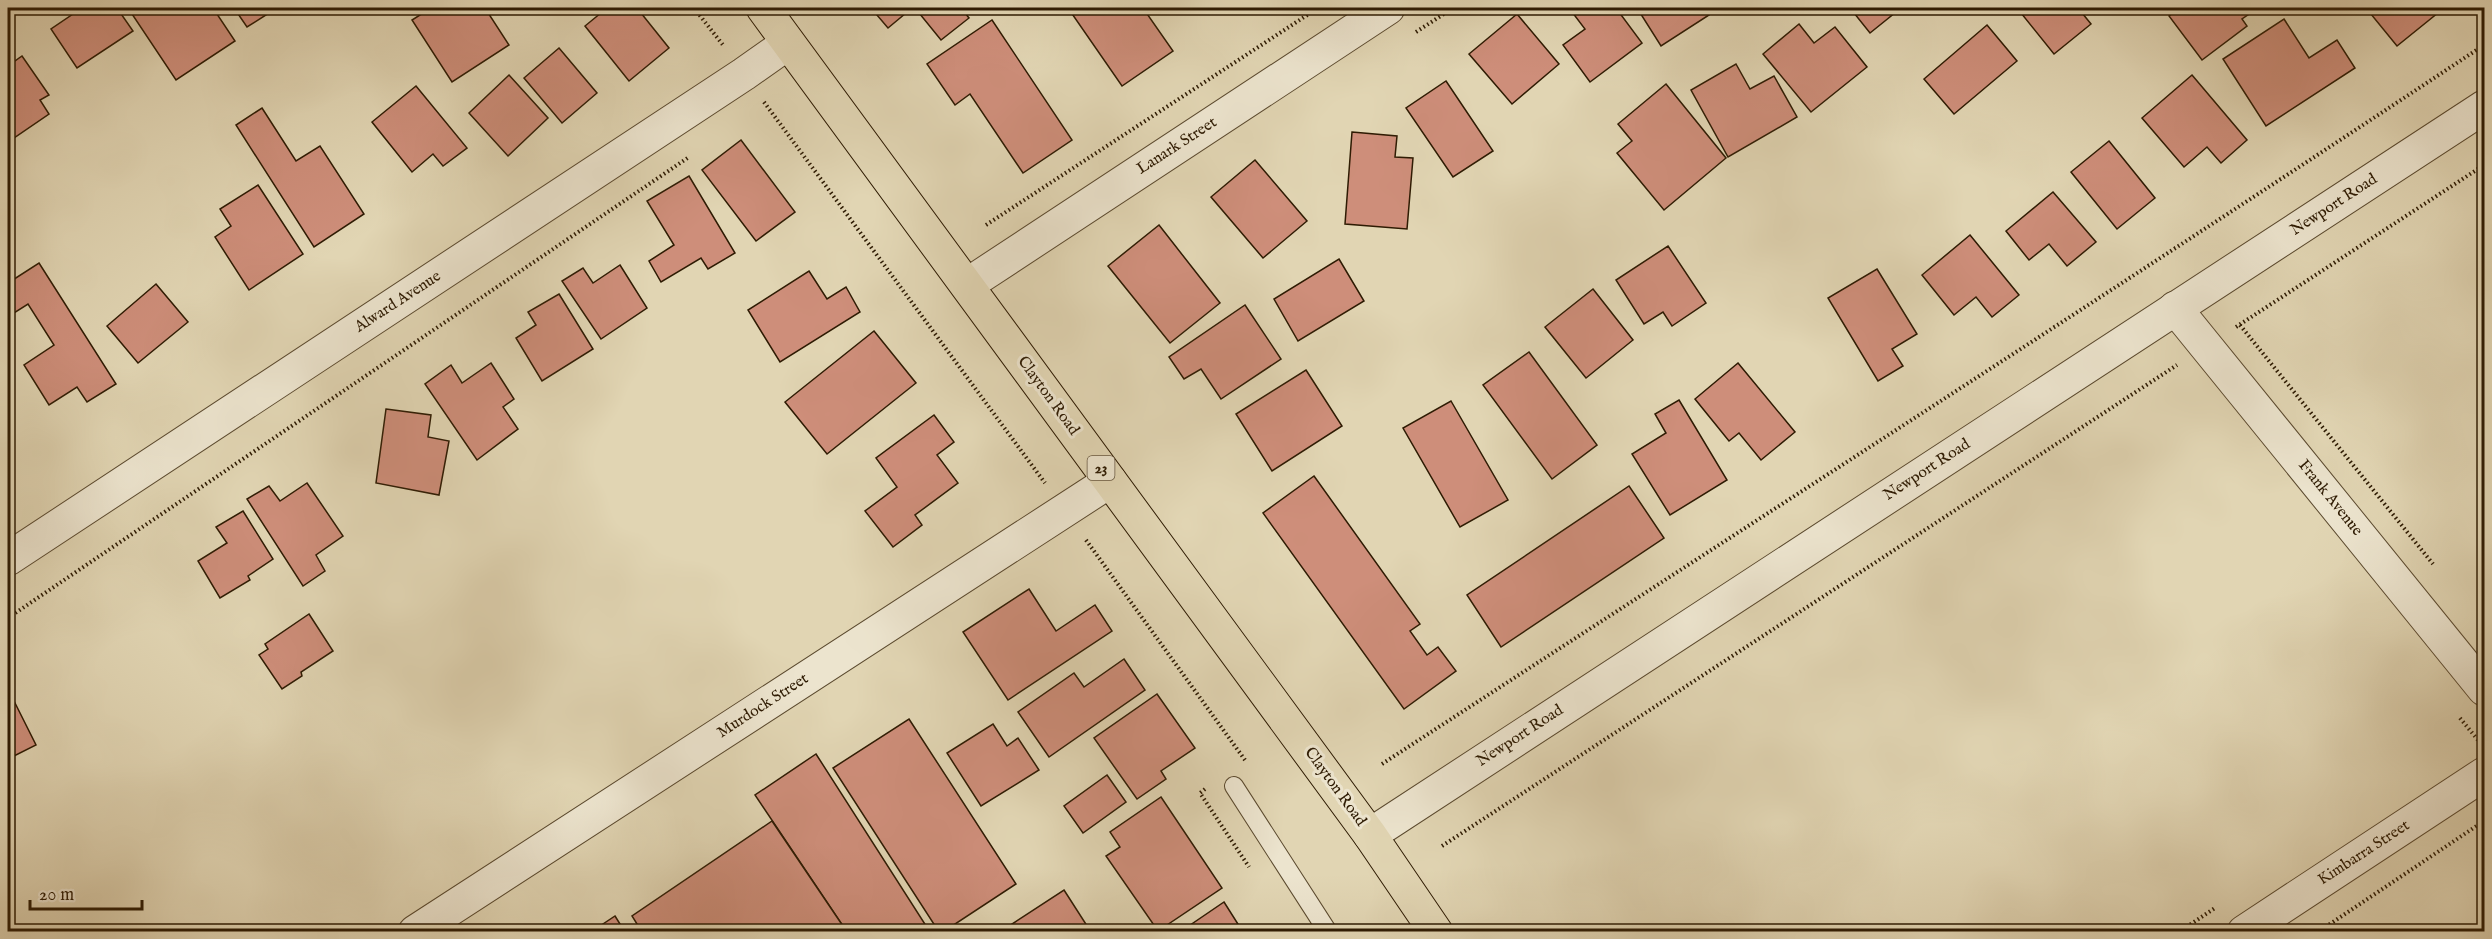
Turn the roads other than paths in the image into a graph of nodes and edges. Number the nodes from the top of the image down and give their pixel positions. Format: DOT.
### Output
graph roads {
  1 [pos="763,8"];
  2 [pos="1388,8"];
  3 [pos="788,43"];
  4 [pos="2484,107"];
  5 [pos="967,285"];
  6 [pos="2175,308"];
  7 [pos="1110,481"];
  8 [pos="8,559"];
  9 [pos="2484,689"];
  10 [pos="2484,774"];
  11 [pos="1236,777"];
  12 [pos="1370,835"];
  13 [pos="415,932"];
  14 [pos="1328,932"];
  15 [pos="1436,932"];
  16 [pos="2244,932"];
  1 -- 3 [label="main road, Clayton Road / 23"];
  2 -- 5 [label="street, Lanark Street"];
  3 -- 5 [label="main road, Clayton Road / 23"];
  3 -- 8 [label="street, Alward Avenue"];
  4 -- 6 [label="street, Newport Road"];
  5 -- 7 [label="main road, Clayton Road / 23"];
  6 -- 9 [label="street, Frank Avenue"];
  6 -- 12 [label="street, Newport Road"];
  7 -- 12 [label="main road, Clayton Road / 23"];
  7 -- 13 [label="street, Murdock Street"];
  10 -- 16 [label="street, Kimbarra Street"];
  11 -- 14 [label="lane"];
  12 -- 15 [label="main road, Clayton Road / 23"];
}
